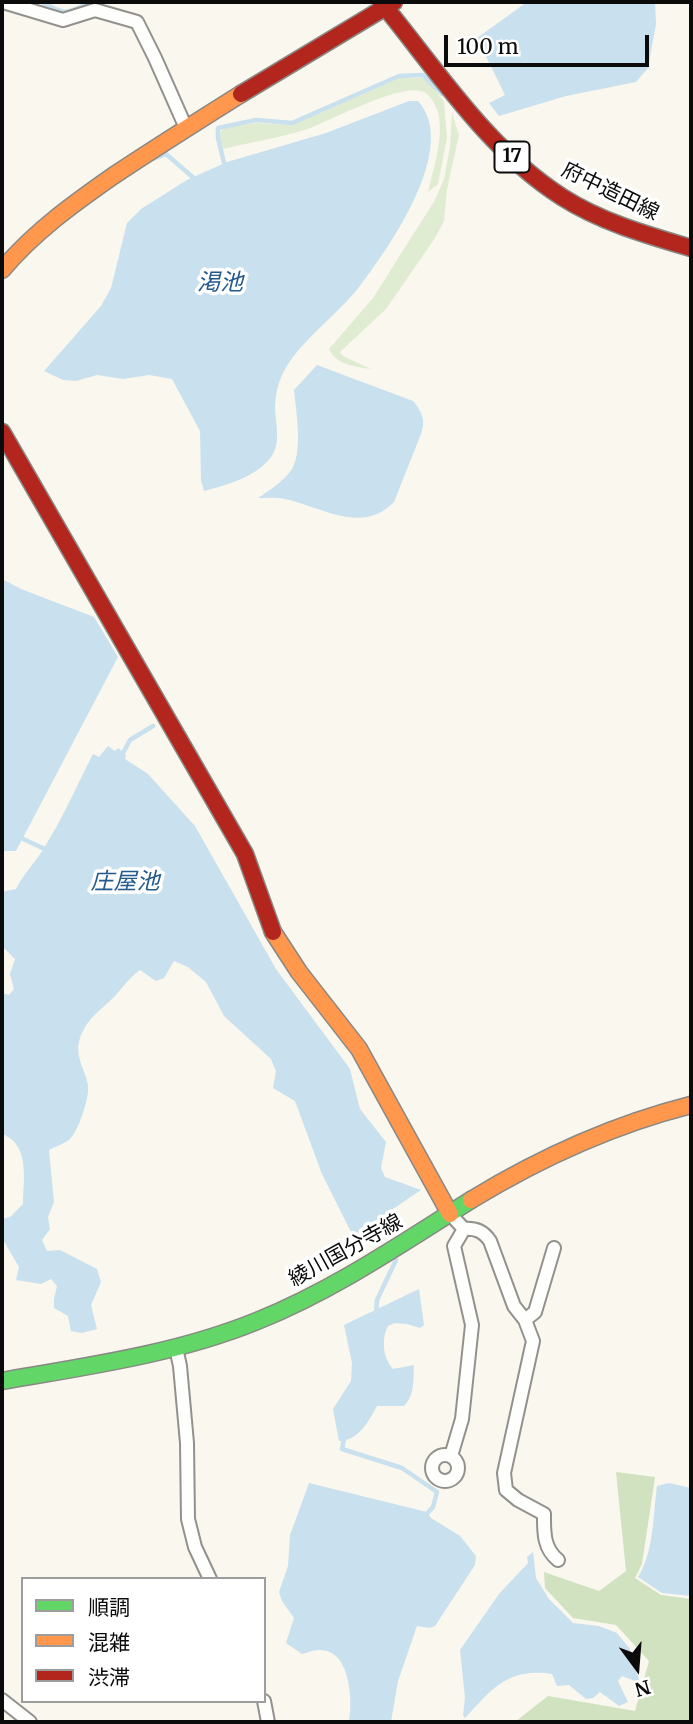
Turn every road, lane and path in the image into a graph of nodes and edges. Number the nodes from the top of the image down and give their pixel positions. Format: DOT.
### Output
graph roads {
  1 [pos="3,2"];
  2 [pos="387,4"];
  3 [pos="186,128"];
  4 [pos="691,248"];
  5 [pos="2,270"];
  6 [pos="2,432"];
  7 [pos="691,1105"];
  8 [pos="450,1214"];
  9 [pos="464,1229"];
  10 [pos="554,1248"];
  11 [pos="525,1320"];
  12 [pos="176,1348"];
  13 [pos="2,1381"];
  14 [pos="451,1456"];
  15 [pos="558,1560"];
  16 [pos="209,1577"];
  17 [pos="2,1700"];
  18 [pos="264,1703"];
  19 [pos="30,1722"];
  20 [pos="268,1722"];
  1 -- 3 [label="street"];
  2 -- 3 [label="street"];
  2 -- 4 [label="street, 府中造田線 / 17"];
  3 -- 5 [label="street"];
  6 -- 8 [label="street"];
  7 -- 8 [label="street, 綾川国分寺線"];
  8 -- 9 [label="street"];
  8 -- 12 [label="street, 綾川国分寺線"];
  9 -- 11 [label="street"];
  9 -- 14 [label="street"];
  10 -- 11 [label="street"];
  11 -- 15 [label="street"];
  12 -- 13 [label="street, 綾川国分寺線"];
  12 -- 16 [label="street"];
  17 -- 19 [label="street"];
  18 -- 20 [label="street"];
}
